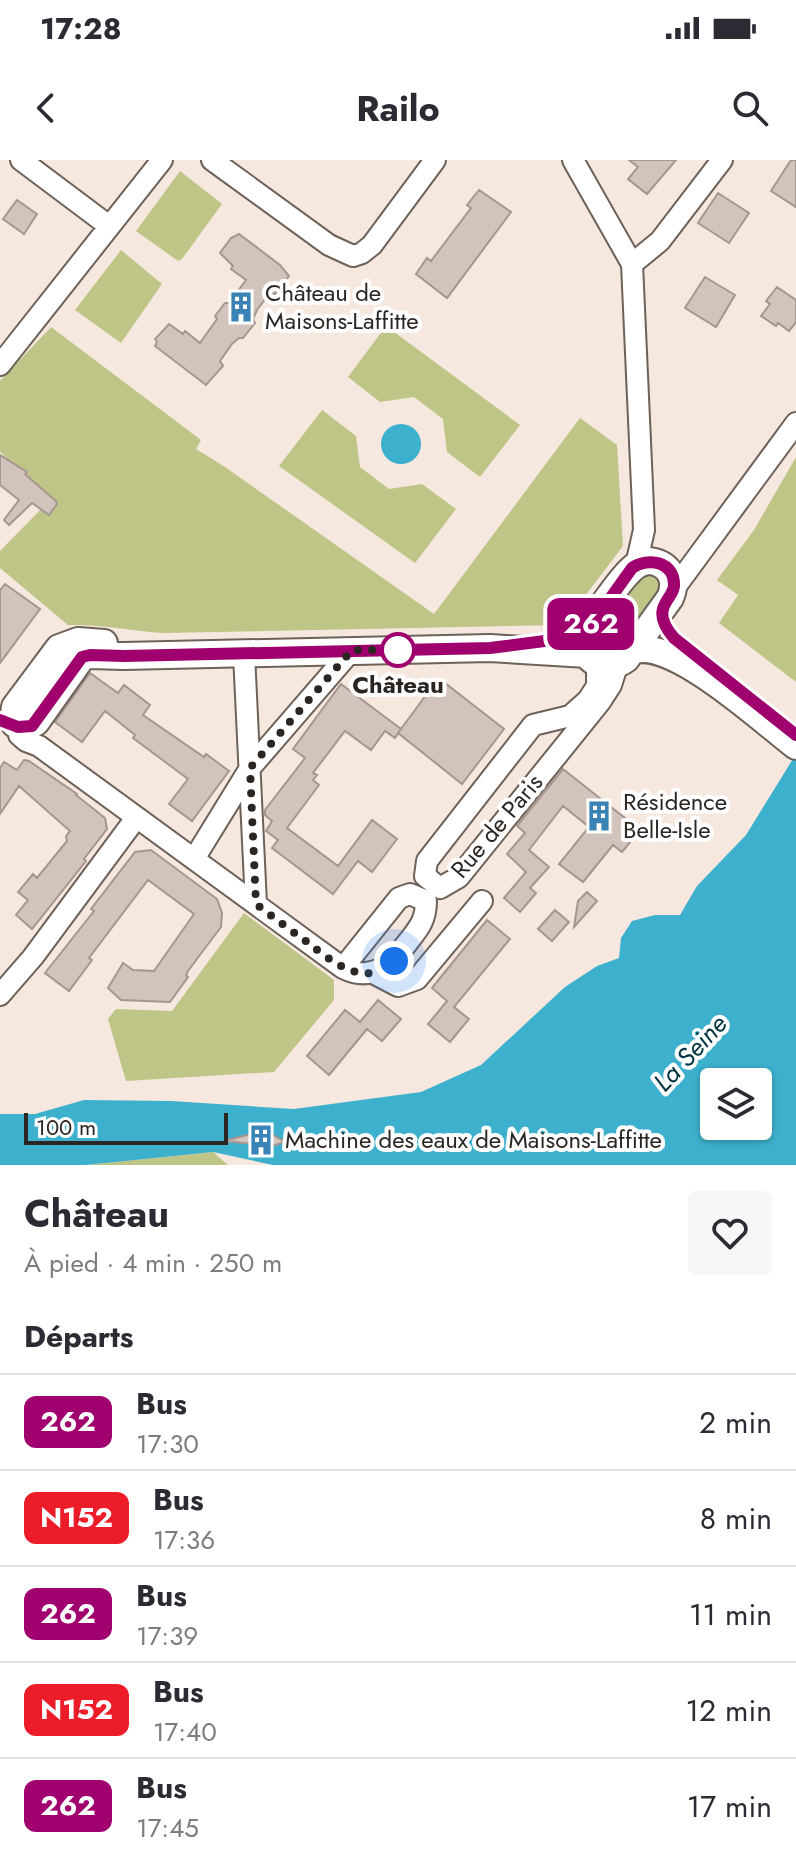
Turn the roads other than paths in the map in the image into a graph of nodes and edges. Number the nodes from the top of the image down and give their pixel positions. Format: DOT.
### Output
graph roads {
  1 [pos="21,160"];
  2 [pos="162,160"];
  3 [pos="212,160"];
  4 [pos="435,160"];
  5 [pos="573,160"];
  6 [pos="722,160"];
  7 [pos="109,226"];
  8 [pos="632,264"];
  9 [pos="0,365"];
  10 [pos="796,423"];
  11 [pos="659,579"];
  12 [pos="352,650"];
  13 [pos="604,653"];
  14 [pos="244,654"];
  15 [pos="18,720"];
  16 [pos="771,722"];
  17 [pos="796,735"];
  18 [pos="796,746"];
  19 [pos="250,768"];
  20 [pos="136,818"];
  21 [pos="194,859"];
  22 [pos="482,901"];
  23 [pos="256,904"];
  24 [pos="343,968"];
  25 [pos="373,973"];
  26 [pos="0,995"];
  1 -- 7 [label="street"];
  2 -- 7 [label="street"];
  3 -- 4 [label="street"];
  5 -- 8 [label="street"];
  6 -- 8 [label="street"];
  7 -- 9 [label="street"];
  8 -- 11 [label="street"];
  10 -- 11 [label="street"];
  11 -- 13 [label="main road"];
  11 -- 13 [label="main road"];
  11 -- 16 [label="main road"];
  12 -- 13 [label="main road"];
  12 -- 14 [label="main road"];
  12 -- 19 [label="street"];
  13 -- 13 [label="street, Rue de Paris"];
  13 -- 16 [label="main road"];
  14 -- 15 [label="main road"];
  14 -- 19 [label="street"];
  15 -- 20 [label="street"];
  16 -- 17 [label="main road"];
  16 -- 18 [label="main road"];
  19 -- 21 [label="street"];
  19 -- 23 [label="street"];
  20 -- 21 [label="street"];
  20 -- 26 [label="street"];
  21 -- 23 [label="street"];
  22 -- 25 [label="street"];
  23 -- 24 [label="street"];
  24 -- 25 [label="street"];
  24 -- 25 [label="street"];
}
